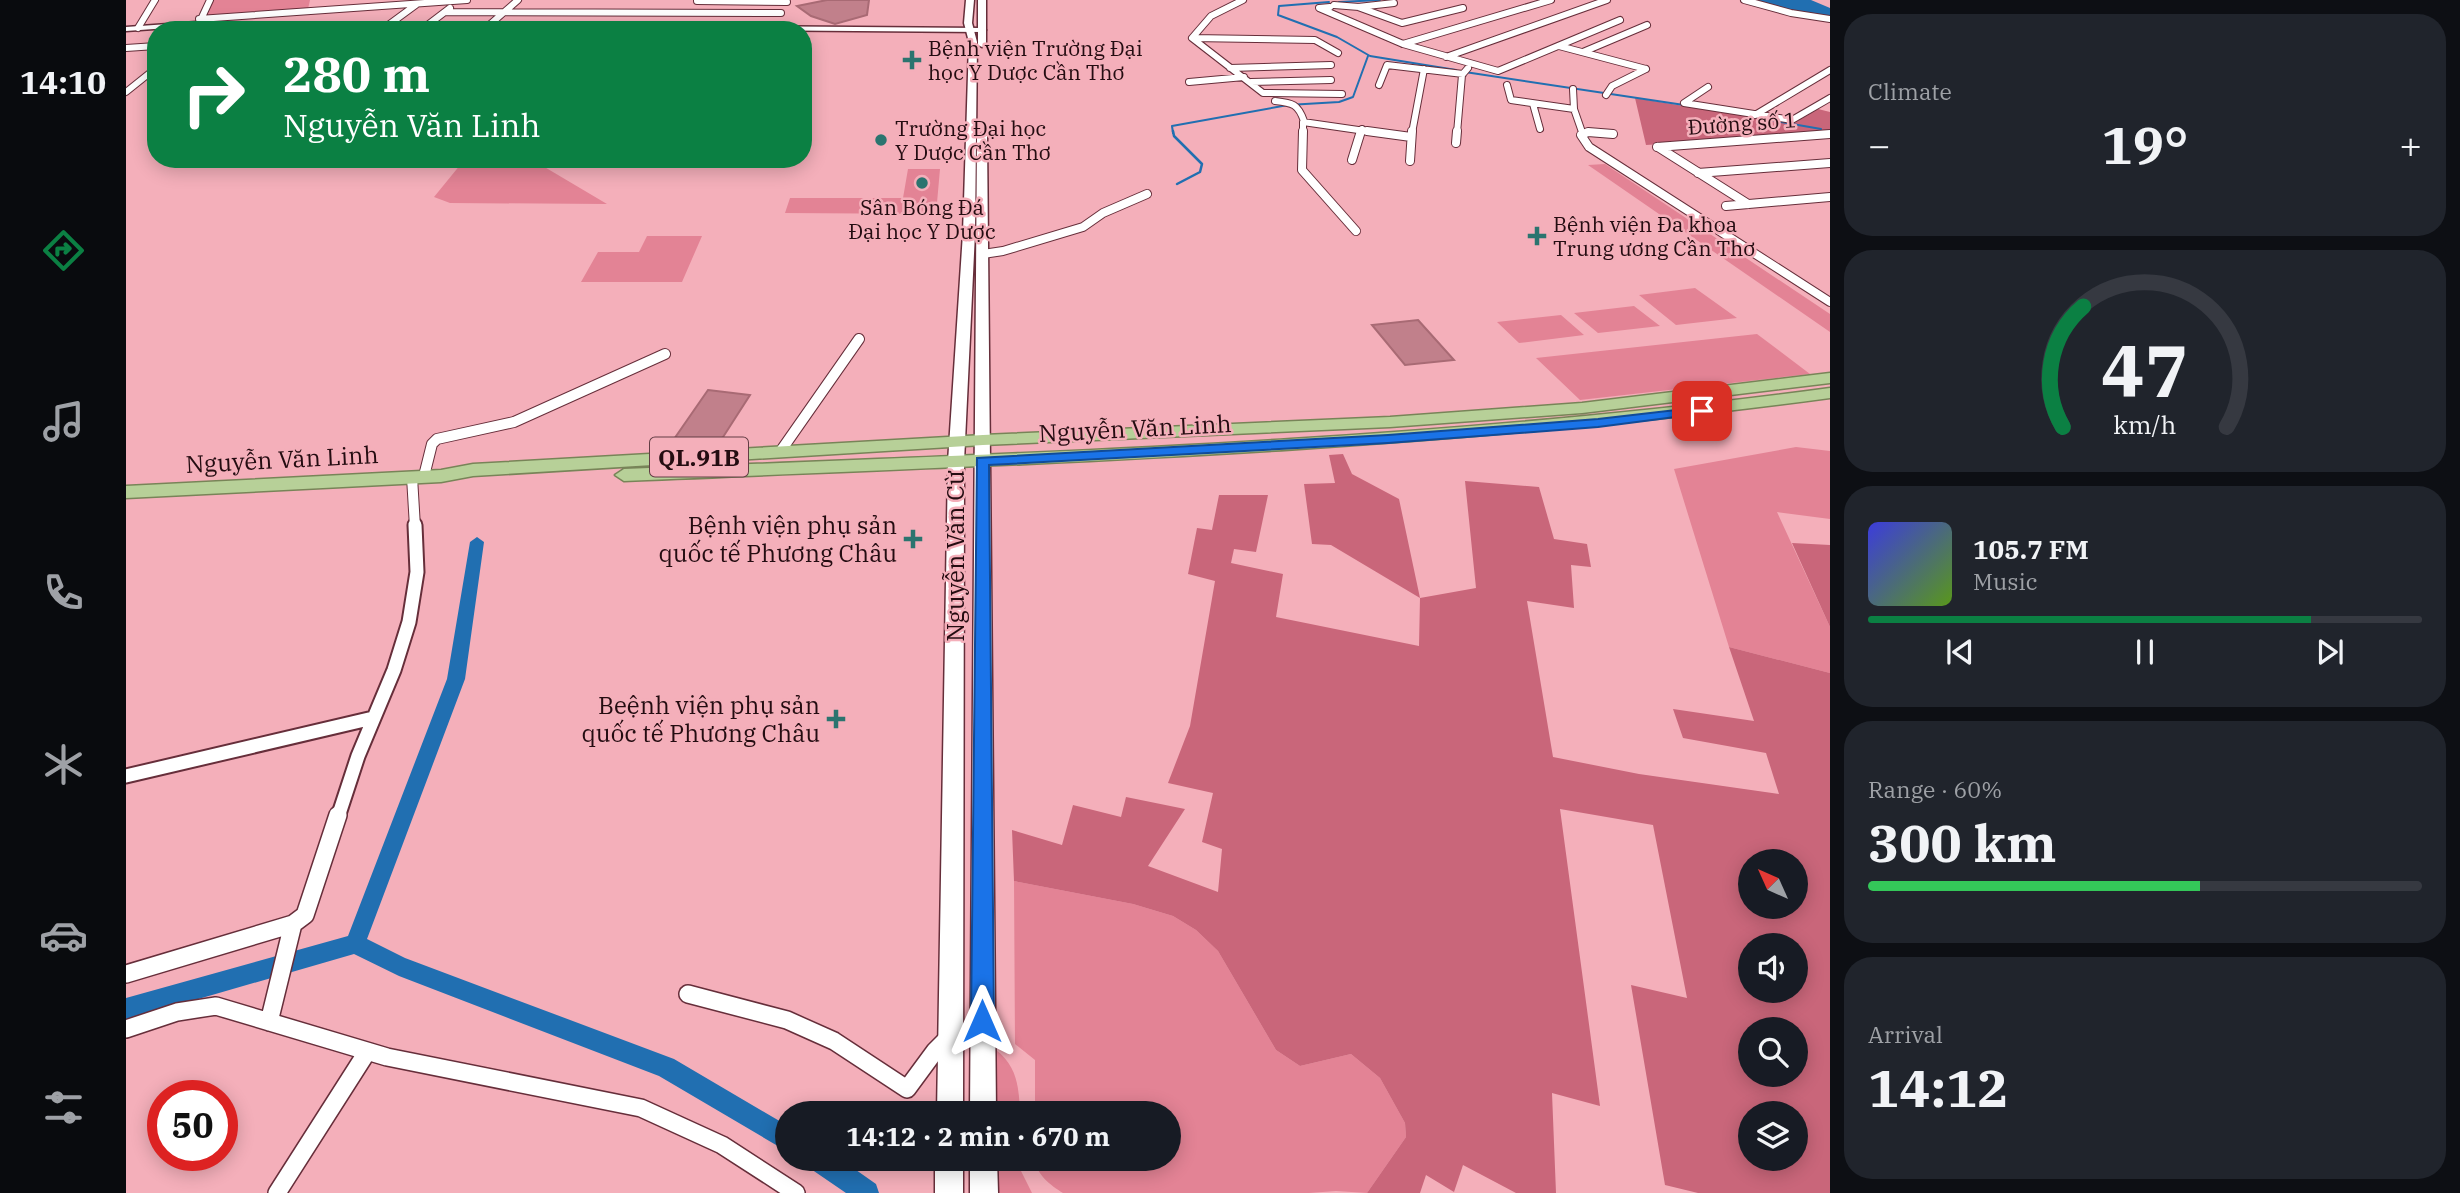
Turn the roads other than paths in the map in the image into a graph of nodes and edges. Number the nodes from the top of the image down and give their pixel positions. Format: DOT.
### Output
graph roads {
  1 [pos="156,0"];
  2 [pos="209,0"];
  3 [pos="313,0"];
  4 [pos="458,0"];
  5 [pos="467,0"];
  6 [pos="518,0"];
  7 [pos="970,0"];
  8 [pos="982,0"];
  9 [pos="1243,0"];
  10 [pos="1552,0"];
  11 [pos="1607,0"];
  12 [pos="1744,0"];
  13 [pos="698,1"];
  14 [pos="787,1"];
  15 [pos="418,2"];
  16 [pos="1394,3"];
  17 [pos="368,4"];
  18 [pos="1359,7"];
  19 [pos="1463,8"];
  20 [pos="310,11"];
  21 [pos="505,11"];
  22 [pos="445,12"];
  23 [pos="690,12"];
  24 [pos="781,13"];
  25 [pos="1830,19"];
  26 [pos="1620,20"];
  27 [pos="198,21"];
  28 [pos="223,21"];
  29 [pos="299,21"];
  30 [pos="393,21"];
  31 [pos="433,21"];
  32 [pos="494,21"];
  33 [pos="684,21"];
  34 [pos="776,21"];
  35 [pos="1647,25"];
  36 [pos="147,27"];
  37 [pos="138,28"];
  38 [pos="126,29"];
  39 [pos="812,29"];
  40 [pos="976,30"];
  41 [pos="1192,38"];
  42 [pos="1403,44"];
  43 [pos="1559,46"];
  44 [pos="147,47"];
  45 [pos="126,48"];
  46 [pos="1583,52"];
  47 [pos="1338,54"];
  48 [pos="1446,57"];
  49 [pos="1331,65"];
  50 [pos="1475,65"];
  51 [pos="1230,68"];
  52 [pos="1424,69"];
  53 [pos="1830,70"];
  54 [pos="1463,73"];
  55 [pos="147,75"];
  56 [pos="1247,79"];
  57 [pos="1331,80"];
  58 [pos="1189,82"];
  59 [pos="1379,85"];
  60 [pos="1507,85"];
  61 [pos="1708,87"];
  62 [pos="1573,89"];
  63 [pos="126,92"];
  64 [pos="1606,92"];
  65 [pos="1263,93"];
  66 [pos="1342,94"];
  67 [pos="1830,98"];
  68 [pos="1533,104"];
  69 [pos="1574,109"];
  70 [pos="1755,115"];
  71 [pos="1304,121"];
  72 [pos="1362,129"];
  73 [pos="1541,129"];
  74 [pos="1582,132"];
  75 [pos="1613,134"];
  76 [pos="1830,134"];
  77 [pos="1411,137"];
  78 [pos="1456,143"];
  79 [pos="1352,160"];
  80 [pos="1410,162"];
  81 [pos="1830,163"];
  82 [pos="1698,173"];
  83 [pos="1147,194"];
  84 [pos="1830,197"];
  85 [pos="1748,204"];
  86 [pos="1726,206"];
  87 [pos="1356,231"];
  88 [pos="983,254"];
  89 [pos="1830,302"];
  90 [pos="859,339"];
  91 [pos="664,354"];
  92 [pos="1830,378"];
  93 [pos="1830,393"];
  94 [pos="1582,408"];
  95 [pos="1598,423"];
  96 [pos="982,450"];
  97 [pos="956,451"];
  98 [pos="780,452"];
  99 [pos="425,476"];
  100 [pos="126,492"];
  101 [pos="417,572"];
  102 [pos="373,718"];
  103 [pos="126,776"];
  104 [pos="982,868"];
  105 [pos="953,869"];
  106 [pos="292,930"];
  107 [pos="283,973"];
  108 [pos="126,974"];
  109 [pos="688,994"];
  110 [pos="269,1022"];
  111 [pos="126,1029"];
  112 [pos="952,1034"];
  113 [pos="367,1052"];
  114 [pos="950,1101"];
  115 [pos="983,1101"];
  116 [pos="984,1171"];
  117 [pos="984,1190"];
  118 [pos="276,1193"];
  119 [pos="796,1193"];
  1 -- 37 [label="street"];
  2 -- 27 [label="street"];
  3 -- 20 [label="street"];
  4 -- 5 [label="street"];
  4 -- 15 [label="street"];
  4 -- 22 [label="street"];
  6 -- 21 [label="street"];
  7 -- 40 [label="main road, Nguyễn Văn Cừ"];
  8 -- 40 [label="main road, Nguyễn Văn Cừ"];
  9 -- 41 [label="street"];
  10 -- 42 [label="street"];
  11 -- 48 [label="street"];
  12 -- 25 [label="street"];
  13 -- 14 [label="street"];
  13 -- 23 [label="street"];
  14 -- 24 [label="street"];
  15 -- 17 [label="street"];
  15 -- 30 [label="street"];
  16 -- 18 [label="street"];
  17 -- 20 [label="street"];
  18 -- 19 [label="street"];
  18 -- 42 [label="street"];
  20 -- 28 [label="street"];
  20 -- 29 [label="street"];
  21 -- 22 [label="street"];
  21 -- 23 [label="street"];
  21 -- 32 [label="street"];
  22 -- 31 [label="street"];
  23 -- 24 [label="street"];
  23 -- 33 [label="street"];
  24 -- 34 [label="street"];
  26 -- 43 [label="street"];
  35 -- 46 [label="street"];
  36 -- 37 [label="street"];
  37 -- 38 [label="street"];
  39 -- 40 [label="street"];
  40 -- 88 [label="main road, Nguyễn Văn Cừ"];
  40 -- 97 [label="main road, Nguyễn Văn Cừ"];
  41 -- 47 [label="street"];
  41 -- 51 [label="street"];
  42 -- 48 [label="street"];
  43 -- 46 [label="street"];
  43 -- 50 [label="street"];
  44 -- 45 [label="street"];
  46 -- 64 [label="street"];
  48 -- 50 [label="street"];
  49 -- 51 [label="street"];
  50 -- 54 [label="street"];
  51 -- 56 [label="street"];
  52 -- 54 [label="street"];
  52 -- 59 [label="street"];
  52 -- 77 [label="street"];
  53 -- 70 [label="street"];
  54 -- 78 [label="street"];
  55 -- 63 [label="street"];
  56 -- 57 [label="street"];
  56 -- 58 [label="street"];
  56 -- 65 [label="street"];
  60 -- 68 [label="street"];
  61 -- 70 [label="street"];
  62 -- 69 [label="street"];
  65 -- 66 [label="street"];
  65 -- 71 [label="street"];
  67 -- 70 [label="street"];
  68 -- 69 [label="street"];
  68 -- 73 [label="street"];
  69 -- 74 [label="street"];
  71 -- 72 [label="street"];
  71 -- 87 [label="street"];
  72 -- 77 [label="street"];
  72 -- 79 [label="street"];
  74 -- 75 [label="street"];
  74 -- 89 [label="street"];
  76 -- 82 [label="street, Đường số 1"];
  77 -- 80 [label="street"];
  81 -- 82 [label="street"];
  82 -- 85 [label="street"];
  83 -- 88 [label="street"];
  84 -- 85 [label="street"];
  85 -- 86 [label="street"];
  88 -- 96 [label="main road, Nguyễn Văn Cừ"];
  90 -- 98 [label="street"];
  91 -- 99 [label="street"];
  92 -- 94 [label="highway, Nguyễn Văn Linh / QL.91B"];
  93 -- 95 [label="highway, Nguyễn Văn Linh / QL.91B"];
  94 -- 95 [label="highway"];
  94 -- 96 [label="highway, Nguyễn Văn Linh / QL.91B"];
  95 -- 96 [label="highway, Nguyễn Văn Linh / QL.91B"];
  96 -- 97 [label="highway, Nguyễn Văn Linh / QL.91B"];
  96 -- 104 [label="main road, Nguyễn Văn Cừ"];
  97 -- 98 [label="highway, Nguyễn Văn Linh / QL.91B"];
  97 -- 99 [label="highway, Nguyễn Văn Linh / QL.91B"];
  97 -- 105 [label="main road, Nguyễn Văn Cừ"];
  98 -- 99 [label="highway, Nguyễn Văn Linh / QL.91B"];
  99 -- 100 [label="highway, Nguyễn Văn Linh / QL.91B"];
  99 -- 101 [label="street"];
  101 -- 102 [label="street"];
  102 -- 103 [label="street"];
  102 -- 106 [label="street"];
  104 -- 105 [label="main road"];
  104 -- 115 [label="main road, Nguyễn Văn Cừ"];
  105 -- 112 [label="main road, Nguyễn Văn Cừ"];
  106 -- 107 [label="street"];
  106 -- 108 [label="street"];
  107 -- 110 [label="street"];
  109 -- 112 [label="street"];
  110 -- 111 [label="street"];
  110 -- 113 [label="street"];
  112 -- 114 [label="main road, Nguyễn Văn Cừ"];
  113 -- 118 [label="street"];
  113 -- 119 [label="street"];
  116 -- 117 [label="main road"];
}
